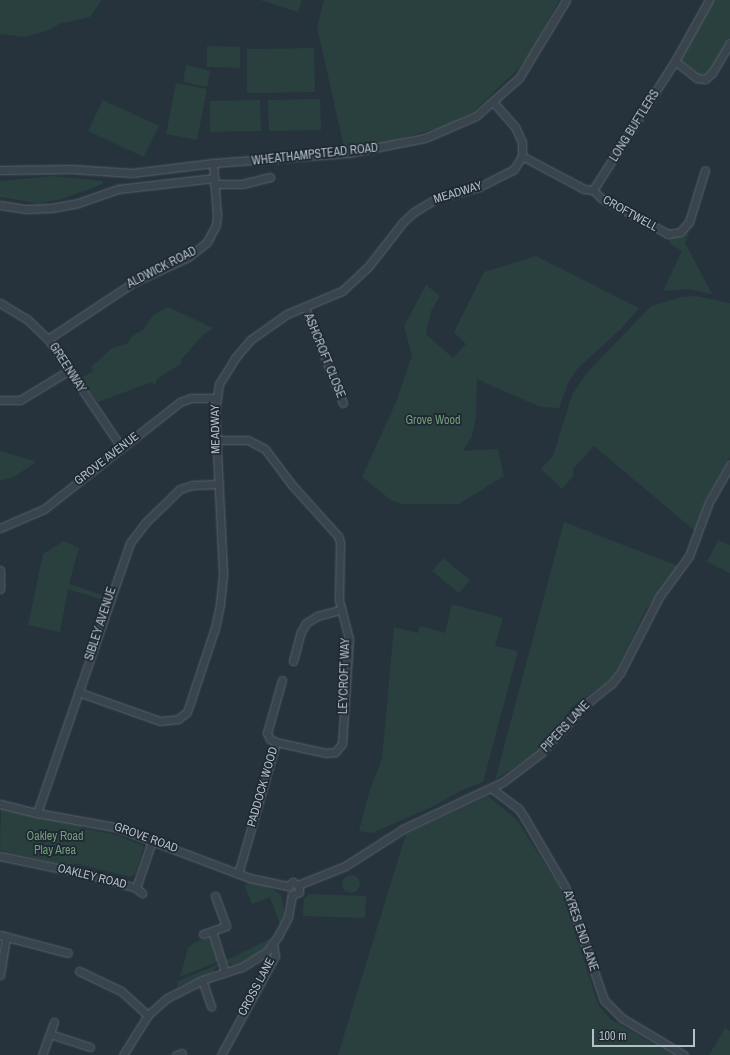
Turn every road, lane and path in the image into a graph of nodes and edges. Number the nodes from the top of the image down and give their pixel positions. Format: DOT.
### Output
graph roads {
  1 [pos="566,0"];
  2 [pos="709,0"];
  3 [pos="730,43"];
  4 [pos="675,61"];
  5 [pos="493,102"];
  6 [pos="522,156"];
  7 [pos="213,163"];
  8 [pos="0,170"];
  9 [pos="705,170"];
  10 [pos="270,177"];
  11 [pos="214,181"];
  12 [pos="593,190"];
  13 [pos="0,205"];
  14 [pos="0,303"];
  15 [pos="305,308"];
  16 [pos="48,339"];
  17 [pos="68,371"];
  18 [pos="216,398"];
  19 [pos="0,400"];
  20 [pos="343,403"];
  21 [pos="216,440"];
  22 [pos="121,447"];
  23 [pos="730,465"];
  24 [pos="218,484"];
  25 [pos="0,528"];
  26 [pos="0,570"];
  27 [pos="0,589"];
  28 [pos="340,610"];
  29 [pos="293,661"];
  30 [pos="282,680"];
  31 [pos="78,692"];
  32 [pos="276,742"];
  33 [pos="492,788"];
  34 [pos="0,804"];
  35 [pos="37,813"];
  36 [pos="152,841"];
  37 [pos="0,856"];
  38 [pos="238,874"];
  39 [pos="298,885"];
  40 [pos="288,886"];
  41 [pos="136,888"];
  42 [pos="142,893"];
  43 [pos="292,895"];
  44 [pos="215,896"];
  45 [pos="212,931"];
  46 [pos="203,934"];
  47 [pos="3,936"];
  48 [pos="273,944"];
  49 [pos="68,953"];
  50 [pos="79,971"];
  51 [pos="226,972"];
  52 [pos="0,975"];
  53 [pos="202,980"];
  54 [pos="211,1006"];
  55 [pos="148,1015"];
  56 [pos="54,1022"];
  57 [pos="50,1034"];
  58 [pos="90,1047"];
  59 [pos="42,1055"];
  60 [pos="123,1055"];
  61 [pos="221,1055"];
  62 [pos="684,1055"];
  1 -- 5 [label="street, WHEATHAMPSTEAD ROAD"];
  2 -- 4 [label="street, LONG BUFTLERS"];
  3 -- 4 [label="street"];
  4 -- 12 [label="street, LONG BUFTLERS"];
  5 -- 6 [label="street"];
  5 -- 7 [label="street, WHEATHAMPSTEAD ROAD"];
  6 -- 12 [label="street, CROFTWELL"];
  6 -- 15 [label="street, MEADWAY"];
  7 -- 8 [label="street, WHEATHAMPSTEAD ROAD"];
  7 -- 11 [label="street, ALDWICK ROAD"];
  9 -- 12 [label="street, CROFTWELL"];
  10 -- 11 [label="street, WHEATHAMPSTEAD ROAD"];
  11 -- 13 [label="street, WHEATHAMPSTEAD ROAD"];
  11 -- 16 [label="street, ALDWICK ROAD"];
  14 -- 16 [label="street, GREENWAY"];
  15 -- 18 [label="street, MEADWAY"];
  15 -- 20 [label="street, ASHCROFT CLOSE"];
  16 -- 17 [label="street, GREENWAY"];
  17 -- 19 [label="street"];
  17 -- 22 [label="street, GREENWAY"];
  18 -- 21 [label="street, MEADWAY"];
  18 -- 22 [label="street, GROVE AVENUE"];
  21 -- 24 [label="street, MEADWAY"];
  21 -- 28 [label="street, LEYCROFT WAY"];
  22 -- 25 [label="street, GROVE AVENUE"];
  23 -- 33 [label="street, PIPERS LANE"];
  24 -- 31 [label="street, SIBLEY AVENUE"];
  24 -- 31 [label="street, MEADWAY"];
  26 -- 27 [label="street"];
  28 -- 29 [label="street"];
  28 -- 32 [label="street, LEYCROFT WAY"];
  30 -- 32 [label="street, PADDOCK WOOD"];
  31 -- 35 [label="street, SIBLEY AVENUE"];
  32 -- 38 [label="street, PADDOCK WOOD"];
  33 -- 39 [label="street, PIPERS LANE"];
  33 -- 62 [label="street, AYRES END LANE"];
  34 -- 35 [label="street, GROVE ROAD"];
  35 -- 36 [label="street, GROVE ROAD"];
  36 -- 38 [label="street, GROVE ROAD"];
  36 -- 41 [label="street, OAKLEY ROAD"];
  37 -- 41 [label="street, OAKLEY ROAD"];
  38 -- 40 [label="street, GROVE ROAD"];
  39 -- 40 [label="street, GROVE ROAD"];
  39 -- 43 [label="street"];
  40 -- 43 [label="street"];
  41 -- 42 [label="street, OAKLEY ROAD"];
  43 -- 48 [label="street, CROSS LANE"];
  44 -- 45 [label="street"];
  45 -- 46 [label="street"];
  45 -- 51 [label="street"];
  47 -- 49 [label="street"];
  47 -- 52 [label="street"];
  48 -- 51 [label="street"];
  48 -- 61 [label="street, CROSS LANE"];
  50 -- 55 [label="street"];
  51 -- 53 [label="street"];
  53 -- 54 [label="street"];
  53 -- 55 [label="street"];
  55 -- 60 [label="street"];
  56 -- 57 [label="street"];
  57 -- 58 [label="street"];
  57 -- 59 [label="street"];
}
